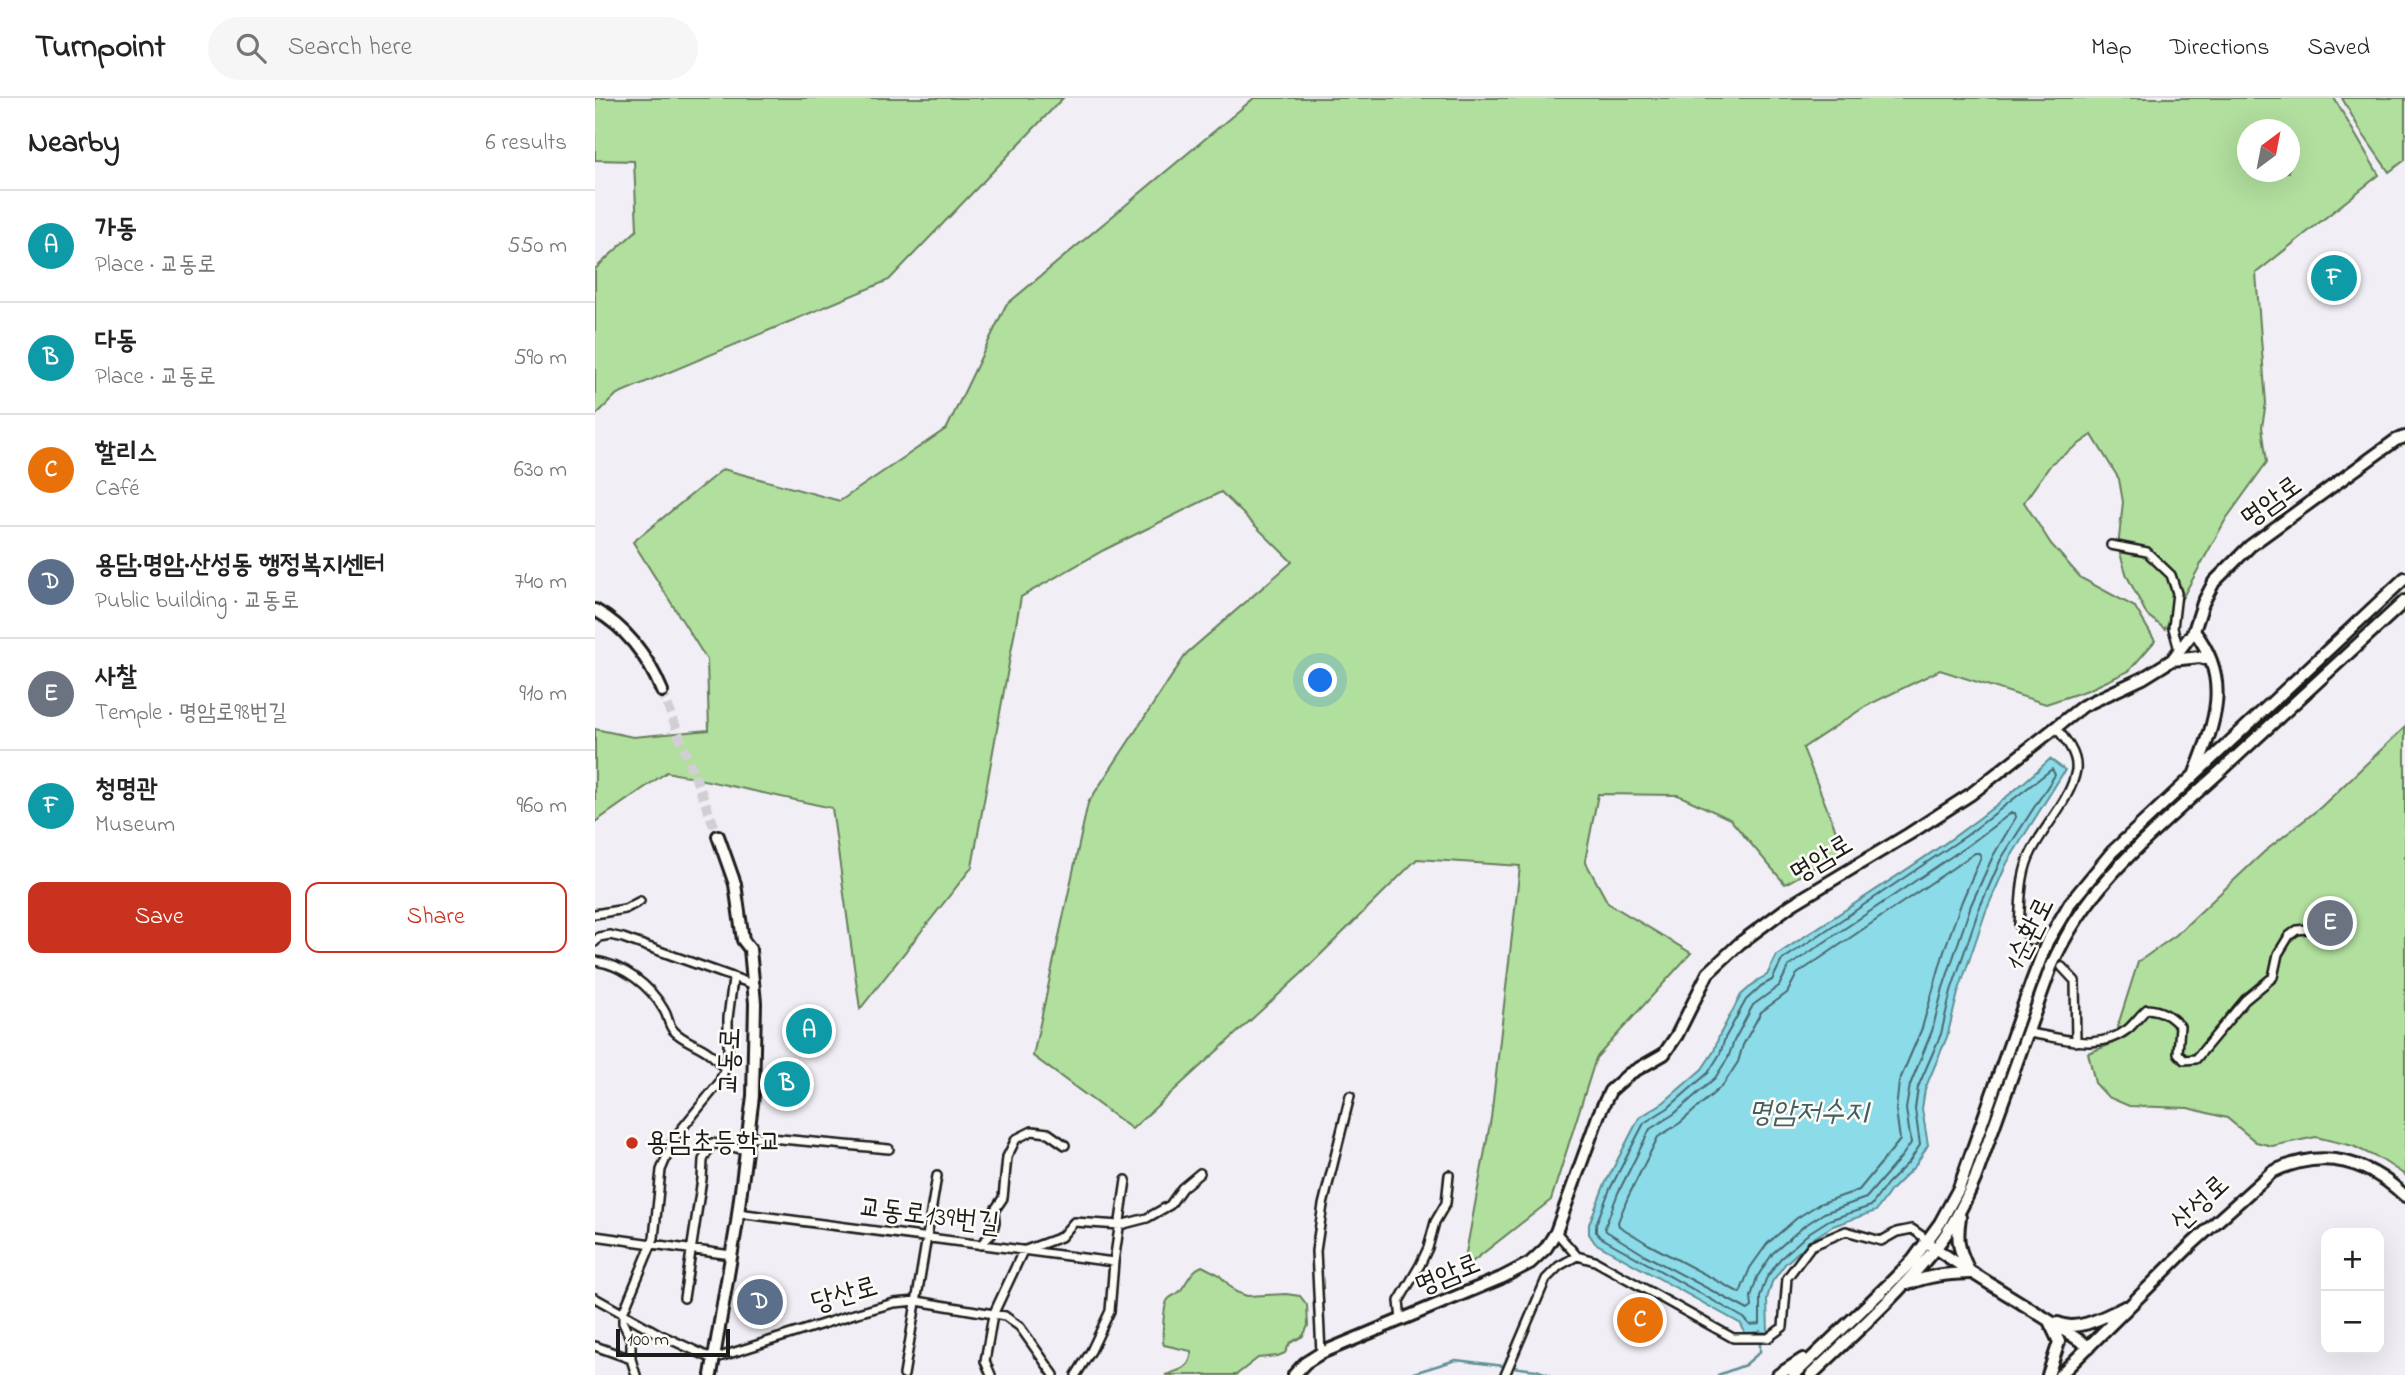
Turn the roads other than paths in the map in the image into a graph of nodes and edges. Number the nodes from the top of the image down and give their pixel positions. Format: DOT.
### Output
graph roads {
  1 [pos="2405,437"];
  2 [pos="2111,545"];
  3 [pos="2405,578"];
  4 [pos="2405,601"];
  5 [pos="595,610"];
  6 [pos="2194,631"];
  7 [pos="2179,650"];
  8 [pos="2172,660"];
  9 [pos="2210,660"];
  10 [pos="662,691"];
  11 [pos="2055,727"];
  12 [pos="2193,778"];
  13 [pos="717,836"];
  14 [pos="640,901"];
  15 [pos="595,914"];
  16 [pos="2316,928"];
  17 [pos="596,939"];
  18 [pos="2032,941"];
  19 [pos="595,961"];
  20 [pos="2062,967"];
  21 [pos="733,979"];
  22 [pos="755,985"];
  23 [pos="2028,1033"];
  24 [pos="2076,1042"];
  25 [pos="725,1069"];
  26 [pos="1350,1096"];
  27 [pos="748,1136"];
  28 [pos="1065,1145"];
  29 [pos="747,1150"];
  30 [pos="889,1150"];
  31 [pos="1200,1173"];
  32 [pos="1449,1175"];
  33 [pos="937,1177"];
  34 [pos="1126,1180"];
  35 [pos="2405,1196"];
  36 [pos="1961,1210"];
  37 [pos="738,1213"];
  38 [pos="1120,1225"];
  39 [pos="1556,1232"];
  40 [pos="595,1236"];
  41 [pos="927,1239"];
  42 [pos="652,1244"];
  43 [pos="980,1245"];
  44 [pos="1931,1246"];
  45 [pos="691,1250"];
  46 [pos="1023,1251"];
  47 [pos="731,1255"];
  48 [pos="1577,1256"];
  49 [pos="1114,1262"];
  50 [pos="1970,1273"];
  51 [pos="1899,1289"];
  52 [pos="595,1298"];
  53 [pos="684,1298"];
  54 [pos="916,1301"];
  55 [pos="2131,1305"];
  56 [pos="623,1313"];
  57 [pos="993,1315"];
  58 [pos="2043,1315"];
  59 [pos="1401,1320"];
  60 [pos="1842,1330"];
  61 [pos="595,1346"];
  62 [pos="2089,1347"];
  63 [pos="1321,1353"];
  64 [pos="631,1359"];
  65 [pos="713,1359"];
  66 [pos="636,1375"];
  67 [pos="711,1375"];
  68 [pos="904,1375"];
  69 [pos="991,1375"];
  70 [pos="1054,1375"];
  71 [pos="1076,1375"];
  72 [pos="1294,1375"];
  73 [pos="1505,1375"];
  74 [pos="1778,1375"];
  75 [pos="1794,1375"];
  76 [pos="1811,1375"];
  77 [pos="2048,1375"];
  78 [pos="2060,1375"];
  1 -- 6 [label="street, 명암로"];
  2 -- 7 [label="street"];
  3 -- 12 [label="street, 1순환로"];
  4 -- 23 [label="street, 1순환로"];
  5 -- 10 [label="street"];
  6 -- 7 [label="street, 명암로"];
  6 -- 9 [label="street"];
  7 -- 8 [label="street, 명암로"];
  8 -- 9 [label="street"];
  8 -- 11 [label="street, 명암로"];
  9 -- 12 [label="street"];
  11 -- 18 [label="street"];
  11 -- 39 [label="street, 명암로"];
  12 -- 44 [label="street, 1순환로"];
  13 -- 22 [label="street, 교동로"];
  14 -- 15 [label="street"];
  16 -- 24 [label="street"];
  17 -- 21 [label="street"];
  19 -- 25 [label="street"];
  20 -- 24 [label="street"];
  21 -- 22 [label="street"];
  21 -- 25 [label="street"];
  22 -- 27 [label="street, 교동로"];
  23 -- 24 [label="street"];
  23 -- 36 [label="street, 1순환로"];
  25 -- 42 [label="street"];
  26 -- 63 [label="street"];
  27 -- 29 [label="street, 교동로"];
  27 -- 30 [label="street"];
  28 -- 43 [label="street"];
  29 -- 37 [label="street, 교동로"];
  29 -- 45 [label="street"];
  31 -- 38 [label="street"];
  32 -- 59 [label="street"];
  33 -- 41 [label="street"];
  34 -- 38 [label="street"];
  35 -- 55 [label="street, 산성로"];
  36 -- 44 [label="street, 1순환로"];
  36 -- 50 [label="street"];
  37 -- 41 [label="street, 교동로139번길"];
  37 -- 47 [label="street, 교동로"];
  38 -- 46 [label="street"];
  38 -- 49 [label="street"];
  39 -- 48 [label="street"];
  39 -- 59 [label="street, 명암로"];
  40 -- 42 [label="street"];
  41 -- 43 [label="street, 교동로139번길"];
  41 -- 54 [label="street"];
  42 -- 45 [label="street"];
  42 -- 56 [label="street"];
  43 -- 46 [label="street, 교동로139번길"];
  44 -- 48 [label="street"];
  44 -- 50 [label="street"];
  44 -- 51 [label="street, 1순환로"];
  44 -- 60 [label="street, 1순환로"];
  45 -- 47 [label="street"];
  45 -- 53 [label="street"];
  46 -- 49 [label="street, 교동로139번길"];
  46 -- 57 [label="street"];
  47 -- 65 [label="street, 교동로"];
  48 -- 73 [label="street"];
  49 -- 71 [label="street"];
  50 -- 51 [label="street"];
  50 -- 58 [label="street"];
  51 -- 76 [label="street, 1순환로"];
  52 -- 56 [label="street"];
  54 -- 57 [label="street, 당산로"];
  54 -- 65 [label="street, 당산로"];
  54 -- 68 [label="street"];
  55 -- 58 [label="street"];
  55 -- 62 [label="street, 산성로"];
  56 -- 64 [label="street"];
  56 -- 65 [label="street"];
  57 -- 69 [label="street"];
  57 -- 70 [label="street, 당산로"];
  58 -- 62 [label="street"];
  58 -- 77 [label="street"];
  59 -- 63 [label="street, 명암로"];
  60 -- 74 [label="street"];
  60 -- 75 [label="street, 1순환로"];
  61 -- 64 [label="street"];
  62 -- 78 [label="street, 산성로"];
  63 -- 72 [label="street, 명암로"];
  64 -- 66 [label="street"];
  65 -- 67 [label="street, 교동로"];
}
